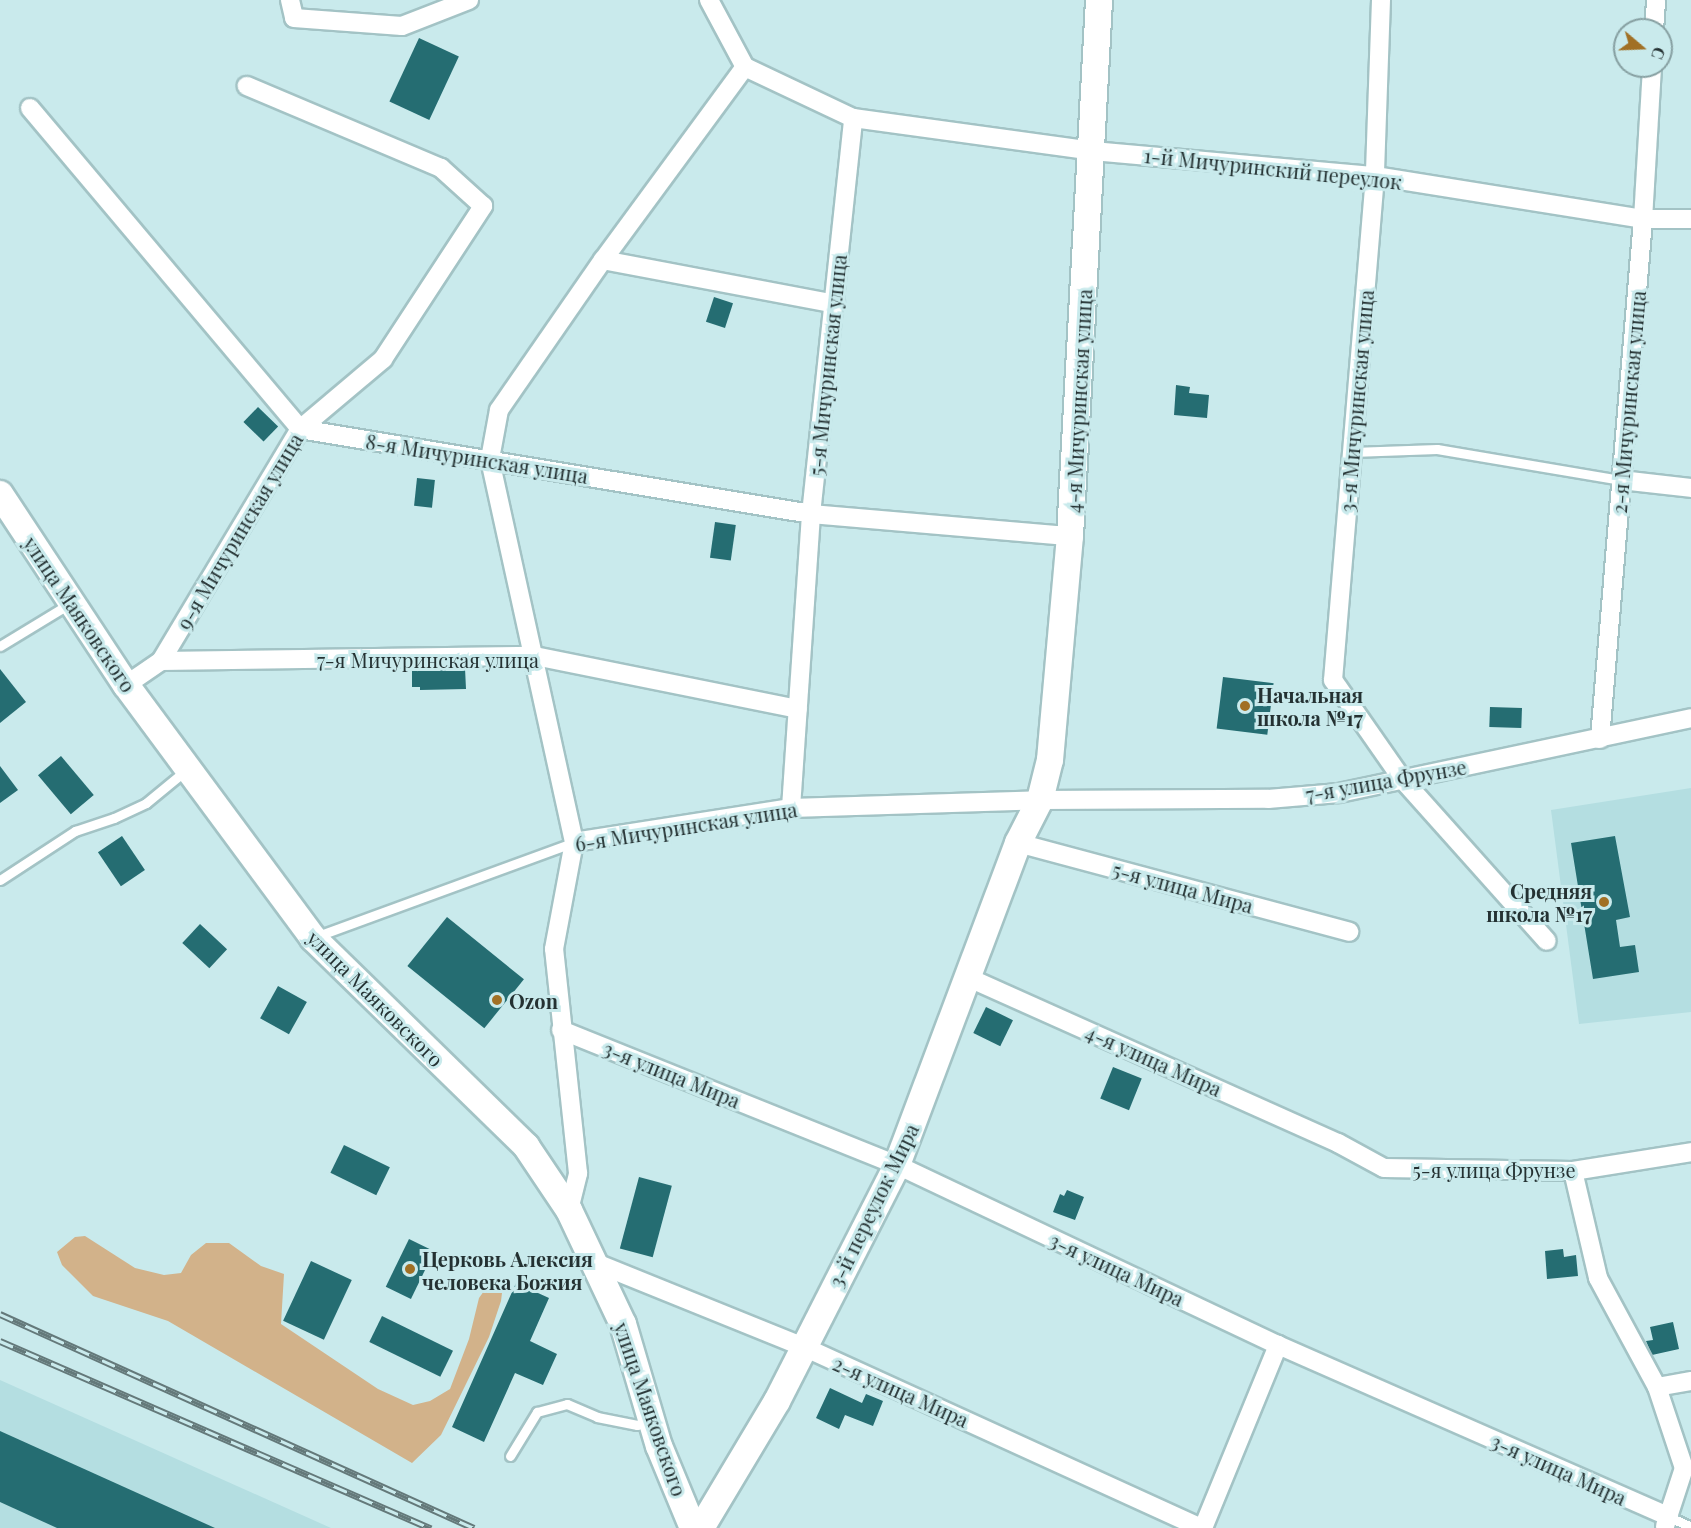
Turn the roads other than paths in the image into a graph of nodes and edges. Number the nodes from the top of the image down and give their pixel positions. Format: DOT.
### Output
graph roads {
  1 [pos="290,0"];
  2 [pos="469,0"];
  3 [pos="709,0"];
  4 [pos="1099,0"];
  5 [pos="1381,0"];
  6 [pos="1656,0"];
  7 [pos="1655,18"];
  8 [pos="744,67"];
  9 [pos="1651,78"];
  10 [pos="247,86"];
  11 [pos="30,108"];
  12 [pos="854,118"];
  13 [pos="1093,151"];
  14 [pos="1375,176"];
  15 [pos="1643,219"];
  16 [pos="1691,219"];
  17 [pos="603,260"];
  18 [pos="835,303"];
  19 [pos="300,429"];
  20 [pos="1352,452"];
  21 [pos="490,459"];
  22 [pos="1621,480"];
  23 [pos="1691,488"];
  24 [pos="0,494"];
  25 [pos="811,514"];
  26 [pos="1070,536"];
  27 [pos="71,602"];
  28 [pos="0,646"];
  29 [pos="535,656"];
  30 [pos="161,661"];
  31 [pos="126,685"];
  32 [pos="798,709"];
  33 [pos="1691,718"];
  34 [pos="1600,739"];
  35 [pos="188,769"];
  36 [pos="1402,779"];
  37 [pos="1040,800"];
  38 [pos="791,808"];
  39 [pos="574,842"];
  40 [pos="1018,843"];
  41 [pos="0,880"];
  42 [pos="1349,932"];
  43 [pos="313,938"];
  44 [pos="1547,941"];
  45 [pos="969,978"];
  46 [pos="561,1030"];
  47 [pos="1338,1143"];
  48 [pos="1691,1152"];
  49 [pos="897,1165"];
  50 [pos="1573,1171"];
  51 [pos="569,1210"];
  52 [pos="596,1263"];
  53 [pos="1278,1345"];
  54 [pos="804,1347"];
  55 [pos="1691,1381"];
  56 [pos="1657,1388"];
  57 [pos="652,1420"];
  58 [pos="510,1456"];
  59 [pos="1667,1523"];
  60 [pos="1691,1527"];
  61 [pos="693,1528"];
  62 [pos="701,1528"];
  63 [pos="1202,1528"];
  1 -- 2 [label="street"];
  3 -- 8 [label="street"];
  4 -- 13 [label="street, 4-я Мичуринская улица"];
  5 -- 14 [label="street, 3-я Мичуринская улица"];
  6 -- 7 [label="street"];
  8 -- 12 [label="street"];
  8 -- 17 [label="street"];
  9 -- 15 [label="street, 2-я Мичуринская улица"];
  10 -- 19 [label="street, 9-я Мичуринская улица"];
  11 -- 19 [label="street"];
  12 -- 13 [label="street, 1-й Мичуринский переулок"];
  12 -- 18 [label="street, 5-я Мичуринская улица"];
  13 -- 14 [label="street, 1-й Мичуринский переулок"];
  13 -- 26 [label="street, 4-я Мичуринская улица"];
  14 -- 15 [label="street, 1-й Мичуринский переулок"];
  14 -- 20 [label="street, 3-я Мичуринская улица"];
  15 -- 16 [label="street, 1-й Мичуринский переулок"];
  15 -- 22 [label="street, 2-я Мичуринская улица"];
  17 -- 18 [label="street"];
  17 -- 21 [label="street"];
  18 -- 25 [label="street, 5-я Мичуринская улица"];
  19 -- 21 [label="street, 8-я Мичуринская улица"];
  19 -- 30 [label="street, 9-я Мичуринская улица"];
  20 -- 22 [label="lane"];
  20 -- 36 [label="street, 3-я Мичуринская улица"];
  21 -- 25 [label="street, 8-я Мичуринская улица"];
  21 -- 29 [label="street"];
  22 -- 23 [label="street"];
  22 -- 34 [label="street, 2-я Мичуринская улица"];
  24 -- 27 [label="street, улица Маяковского"];
  25 -- 26 [label="street, 8-я Мичуринская улица"];
  25 -- 32 [label="street, 5-я Мичуринская улица"];
  26 -- 37 [label="street, 4-я Мичуринская улица"];
  27 -- 28 [label="lane"];
  27 -- 31 [label="street, улица Маяковского"];
  29 -- 30 [label="street, 7-я Мичуринская улица"];
  29 -- 32 [label="street, 7-я Мичуринская улица"];
  29 -- 39 [label="street"];
  30 -- 31 [label="street, 9-я Мичуринская улица"];
  31 -- 35 [label="street, улица Маяковского"];
  32 -- 38 [label="street, 5-я Мичуринская улица"];
  33 -- 34 [label="street, 7-я улица Фрунзе"];
  34 -- 36 [label="street, 7-я улица Фрунзе"];
  35 -- 41 [label="lane"];
  35 -- 43 [label="street, улица Маяковского"];
  36 -- 37 [label="street, 7-я улица Фрунзе"];
  36 -- 44 [label="street, 3-я Мичуринская улица"];
  37 -- 38 [label="street, 6-я Мичуринская улица"];
  37 -- 40 [label="street, 3-й переулок Мира"];
  38 -- 39 [label="street, 6-я Мичуринская улица"];
  39 -- 43 [label="lane, 6-я Мичуринская улица"];
  39 -- 46 [label="street"];
  40 -- 42 [label="street, 5-я улица Мира"];
  40 -- 45 [label="street, 3-й переулок Мира"];
  43 -- 51 [label="street, улица Маяковского"];
  45 -- 47 [label="street, 4-я улица Мира"];
  45 -- 49 [label="street, 3-й переулок Мира"];
  46 -- 49 [label="street, 3-я улица Мира"];
  46 -- 51 [label="street"];
  47 -- 50 [label="street, 5-я улица Фрунзе"];
  48 -- 50 [label="street, 5-я улица Фрунзе"];
  49 -- 53 [label="street, 3-я улица Мира"];
  49 -- 54 [label="street, 3-й переулок Мира"];
  50 -- 56 [label="street"];
  51 -- 52 [label="street, улица Маяковского"];
  52 -- 54 [label="street, 2-я улица Мира"];
  52 -- 57 [label="street, улица Маяковского"];
  53 -- 59 [label="street, 3-я улица Мира"];
  53 -- 63 [label="street"];
  54 -- 62 [label="street, 3-й переулок Мира"];
  54 -- 63 [label="street, 2-я улица Мира"];
  55 -- 56 [label="street"];
  56 -- 59 [label="street"];
  57 -- 58 [label="lane"];
  57 -- 61 [label="street, улица Маяковского"];
  59 -- 60 [label="lane"];
}
